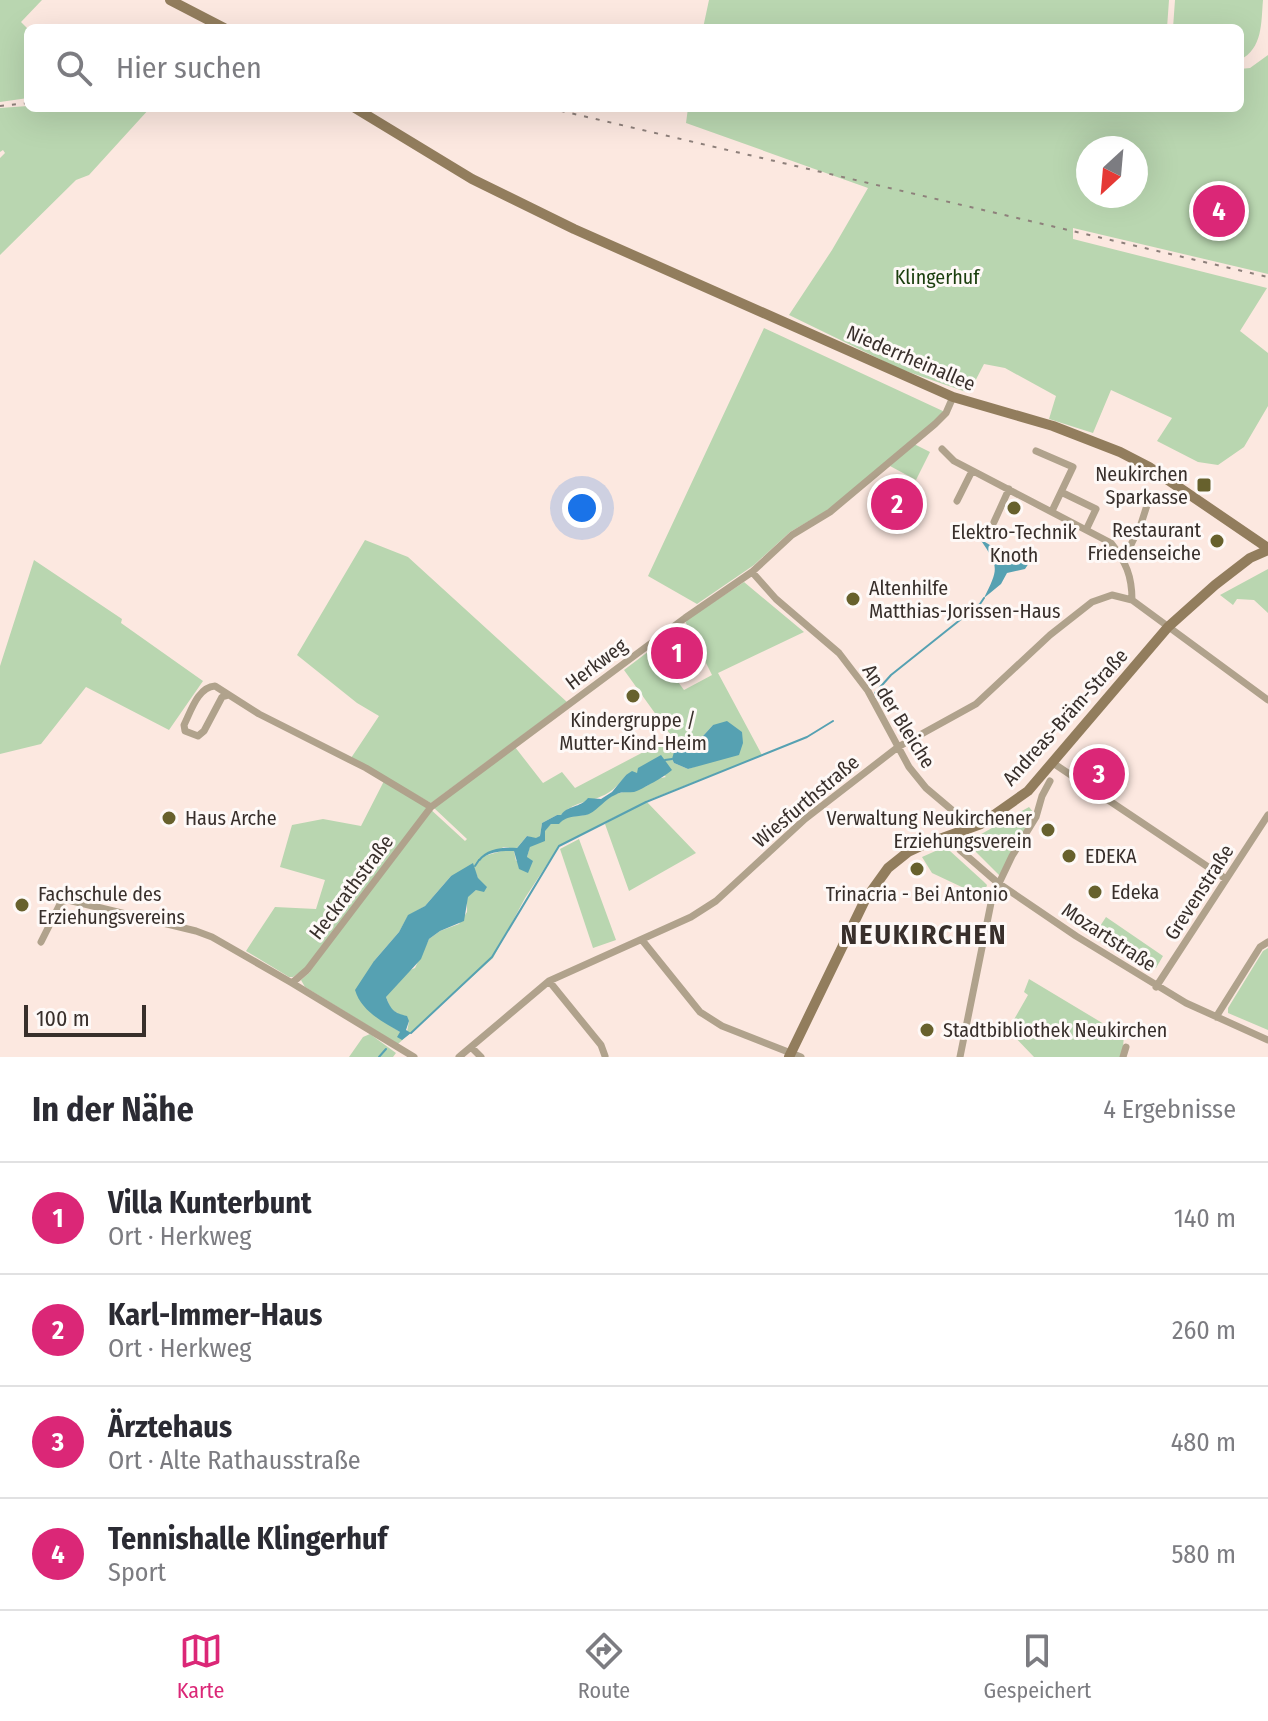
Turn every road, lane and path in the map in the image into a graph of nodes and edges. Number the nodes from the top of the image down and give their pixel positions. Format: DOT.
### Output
graph roads {
  1 [pos="170,0"];
  2 [pos="216,24"];
  3 [pos="362,112"];
  4 [pos="953,397"];
  5 [pos="942,449"];
  6 [pos="1036,451"];
  7 [pos="972,471"];
  8 [pos="1009,489"];
  9 [pos="1061,492"];
  10 [pos="1149,499"];
  11 [pos="957,501"];
  12 [pos="1052,511"];
  13 [pos="994,522"];
  14 [pos="1087,528"];
  15 [pos="1268,549"];
  16 [pos="1124,559"];
  17 [pos="752,572"];
  18 [pos="1132,600"];
  19 [pos="1168,627"];
  20 [pos="229,695"];
  21 [pos="1268,700"];
  22 [pos="898,747"];
  23 [pos="1053,763"];
  24 [pos="1050,781"];
  25 [pos="431,807"];
  26 [pos="952,810"];
  27 [pos="1268,815"];
  28 [pos="952,835"];
  29 [pos="1226,879"];
  30 [pos="998,883"];
  31 [pos="642,940"];
  32 [pos="41,942"];
  33 [pos="1268,942"];
  34 [pos="549,981"];
  35 [pos="292,983"];
  36 [pos="1156,987"];
  37 [pos="1216,1017"];
  38 [pos="951,1025"];
  39 [pos="965,1029"];
  40 [pos="1268,1040"];
  41 [pos="471,1047"];
  42 [pos="1126,1047"];
  43 [pos="605,1056"];
  44 [pos="793,1056"];
  45 [pos="414,1057"];
  46 [pos="459,1057"];
  47 [pos="481,1057"];
  48 [pos="960,1057"];
  49 [pos="1123,1057"];
  1 -- 2 [label="main road"];
  3 -- 4 [label="main road, Niederrheinallee"];
  4 -- 15 [label="main road, Niederrheinallee"];
  4 -- 17 [label="street, Herkweg"];
  5 -- 7 [label="street"];
  6 -- 9 [label="street"];
  7 -- 8 [label="street"];
  7 -- 11 [label="street"];
  8 -- 12 [label="street"];
  8 -- 13 [label="street"];
  9 -- 12 [label="street"];
  9 -- 14 [label="street"];
  10 -- 16 [label="street"];
  12 -- 14 [label="street"];
  14 -- 16 [label="street"];
  15 -- 19 [label="main road, Andreas-Bräm-Straße"];
  16 -- 18 [label="street"];
  17 -- 22 [label="street, An der Bleiche"];
  17 -- 25 [label="street, Herkweg"];
  18 -- 19 [label="street"];
  18 -- 22 [label="street, Wiesfurthstraße"];
  19 -- 21 [label="street"];
  19 -- 23 [label="main road, Andreas-Bräm-Straße"];
  20 -- 20 [label="street"];
  20 -- 25 [label="street"];
  22 -- 26 [label="street, An der Bleiche"];
  22 -- 31 [label="street, Wiesfurthstraße"];
  23 -- 28 [label="main road, Andreas-Bräm-Straße"];
  23 -- 29 [label="street"];
  24 -- 30 [label="street"];
  25 -- 35 [label="street, Heckrathstraße"];
  27 -- 29 [label="street, Grevenstraße"];
  28 -- 30 [label="street, Mozartstraße"];
  28 -- 44 [label="main road, Andreas-Bräm-Straße"];
  29 -- 36 [label="street, Grevenstraße"];
  30 -- 36 [label="street, Mozartstraße"];
  30 -- 39 [label="street"];
  31 -- 34 [label="street, Wiesfurthstraße"];
  31 -- 44 [label="street"];
  32 -- 35 [label="street"];
  33 -- 37 [label="street"];
  34 -- 41 [label="street, Wiesfurthstraße"];
  34 -- 43 [label="street"];
  35 -- 45 [label="street"];
  36 -- 37 [label="street, Mozartstraße"];
  37 -- 40 [label="street, Mozartstraße"];
  38 -- 39 [label="street"];
  39 -- 48 [label="street"];
  41 -- 46 [label="street, Wiesfurthstraße"];
  41 -- 47 [label="street"];
  42 -- 49 [label="street"];
}
